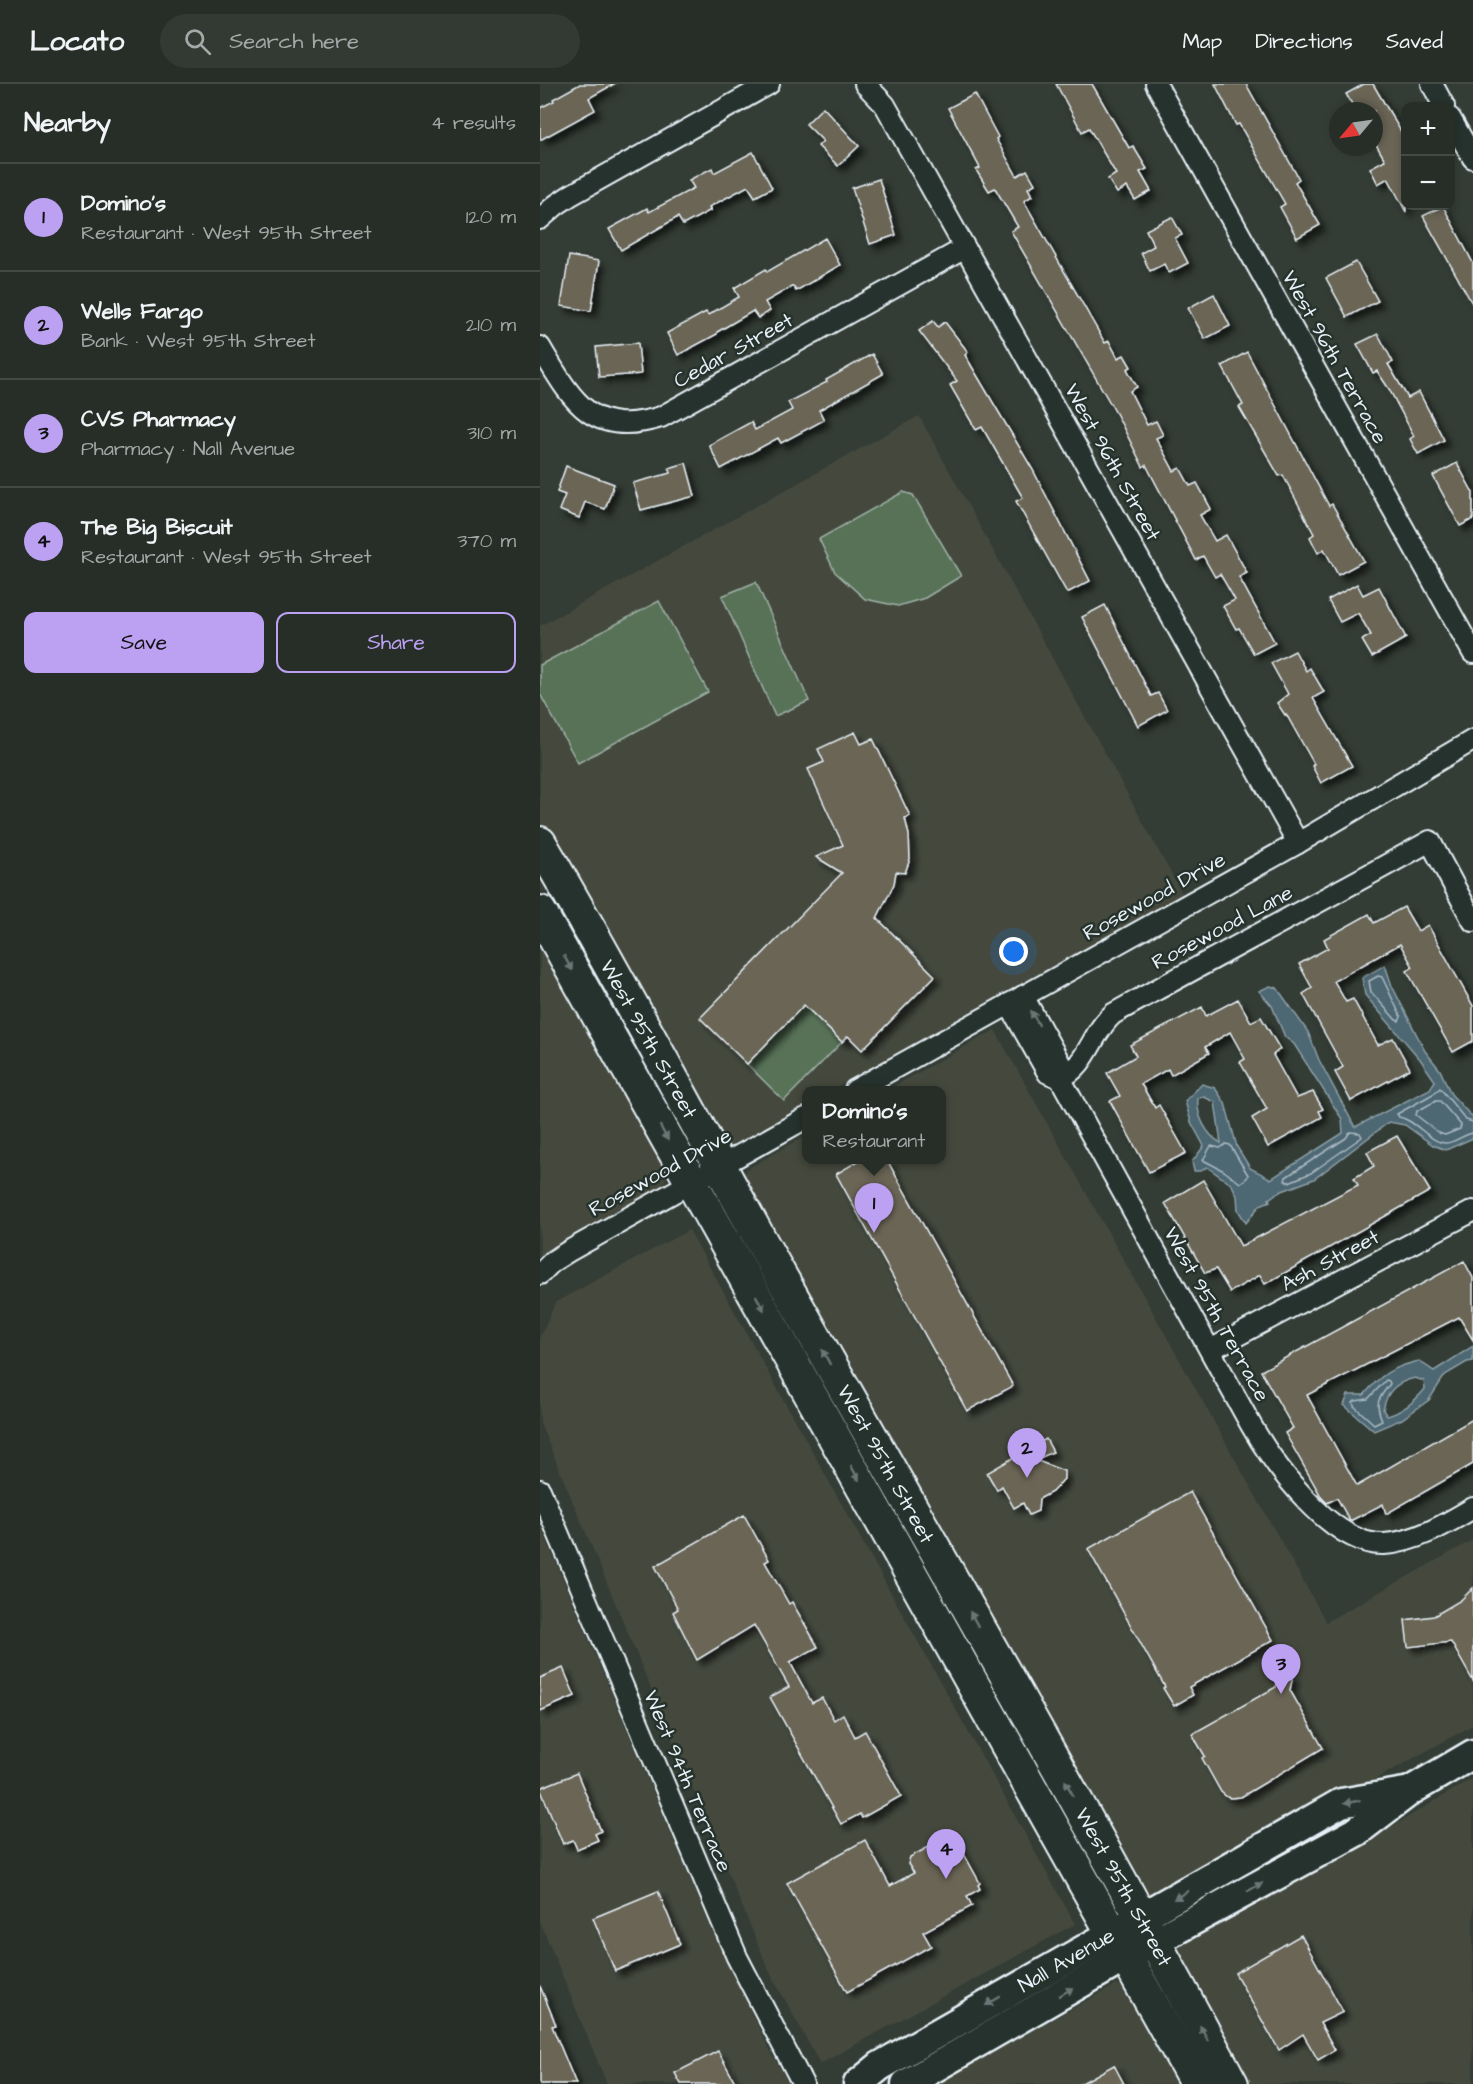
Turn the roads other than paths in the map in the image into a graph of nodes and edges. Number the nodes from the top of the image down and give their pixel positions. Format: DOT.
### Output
graph roads {
  1 [pos="769,84"];
  2 [pos="865,84"];
  3 [pos="880,84"];
  4 [pos="1156,84"];
  5 [pos="1432,84"];
  6 [pos="1442,102"];
  7 [pos="885,105"];
  8 [pos="1455,127"];
  9 [pos="1473,158"];
  10 [pos="540,219"];
  11 [pos="965,248"];
  12 [pos="540,347"];
  13 [pos="1473,653"];
  14 [pos="1473,740"];
  15 [pos="540,843"];
  16 [pos="1298,843"];
  17 [pos="540,912"];
  18 [pos="1473,921"];
  19 [pos="1016,1000"];
  20 [pos="1060,1078"];
  21 [pos="862,1086"];
  22 [pos="802,1121"];
  23 [pos="719,1167"];
  24 [pos="692,1182"];
  25 [pos="1473,1211"];
  26 [pos="540,1274"];
  27 [pos="1209,1350"];
  28 [pos="540,1490"];
  29 [pos="1473,1508"];
  30 [pos="1473,1754"];
  31 [pos="1149,1930"];
  32 [pos="1120,1945"];
  33 [pos="803,2084"];
  34 [pos="858,2084"];
  35 [pos="906,2084"];
  36 [pos="1197,2084"];
  37 [pos="1232,2084"];
  1 -- 10 [label="street"];
  2 -- 7 [label="street, West 96th Street"];
  3 -- 7 [label="street, West 96th Street"];
  4 -- 13 [label="street, West 96th Terrace"];
  5 -- 6 [label="street"];
  7 -- 11 [label="street, West 96th Street"];
  8 -- 9 [label="street"];
  11 -- 12 [label="street, Cedar Street"];
  11 -- 16 [label="street, West 96th Street"];
  14 -- 16 [label="street, Rosewood Drive"];
  15 -- 23 [label="main road, West 95th Street"];
  16 -- 19 [label="street, Rosewood Drive"];
  17 -- 24 [label="main road, West 95th Street, one-way"];
  18 -- 20 [label="street, Rosewood Lane"];
  19 -- 20 [label="street, West 95th Terrace"];
  19 -- 21 [label="street, Rosewood Drive"];
  20 -- 27 [label="street, West 95th Terrace"];
  22 -- 23 [label="street, Rosewood Drive"];
  23 -- 24 [label="street, Rosewood Drive"];
  31 -- 23 [label="main road, West 95th Street, one-way"];
  24 -- 26 [label="street, Rosewood Drive"];
  24 -- 32 [label="main road, West 95th Street, one-way"];
  25 -- 27 [label="street, Ash Street"];
  27 -- 29 [label="street, West 95th Terrace"];
  28 -- 33 [label="street, West 94th Terrace"];
  30 -- 31 [label="main road, Nall Avenue"];
  31 -- 32 [label="main road, Nall Avenue"];
  37 -- 31 [label="main road, West 95th Street, one-way"];
  32 -- 34 [label="main road, Nall Avenue, one-way"];
  35 -- 32 [label="main road, Nall Avenue, one-way"];
  32 -- 36 [label="main road, West 95th Street"];
}
